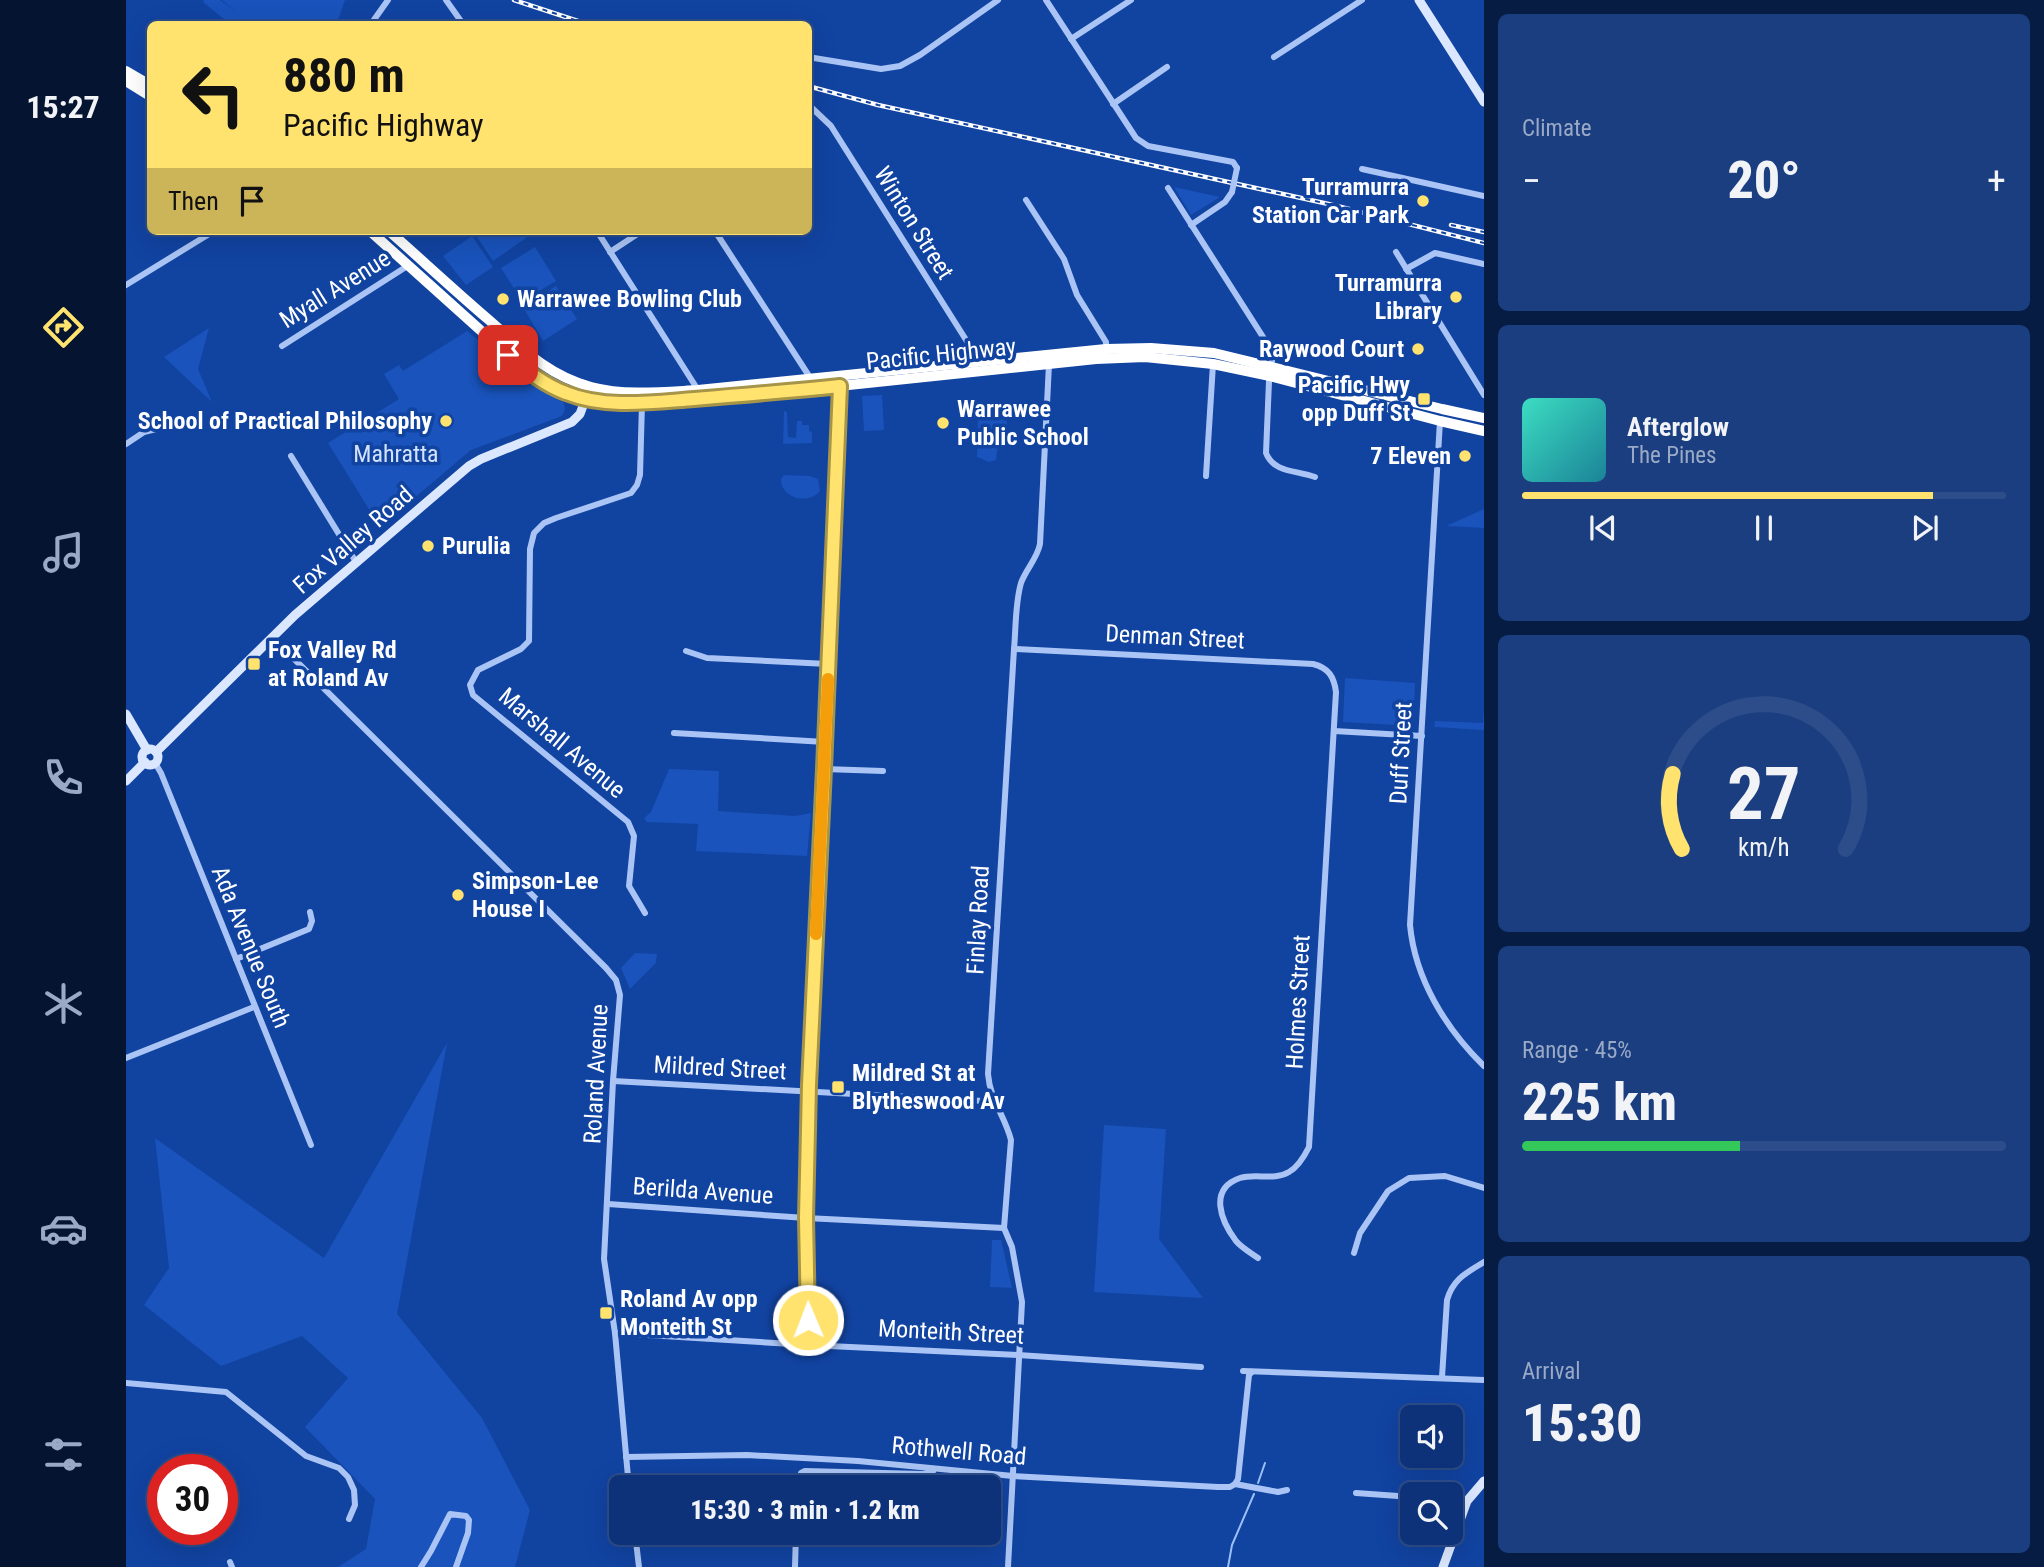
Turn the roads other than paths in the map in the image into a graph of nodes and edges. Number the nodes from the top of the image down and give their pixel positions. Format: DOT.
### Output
graph roads {
  1 [pos="388,0"];
  2 [pos="446,0"];
  3 [pos="998,0"];
  4 [pos="1046,0"];
  5 [pos="1131,0"];
  6 [pos="1362,0"];
  7 [pos="1419,0"];
  8 [pos="373,21"];
  9 [pos="461,21"];
  10 [pos="1071,39"];
  11 [pos="1274,57"];
  12 [pos="812,58"];
  13 [pos="1167,67"];
  14 [pos="126,71"];
  15 [pos="126,81"];
  16 [pos="147,83"];
  17 [pos="147,94"];
  18 [pos="1484,102"];
  19 [pos="1113,104"];
  20 [pos="812,108"];
  21 [pos="1362,169"];
  22 [pos="1168,188"];
  23 [pos="1484,196"];
  24 [pos="1026,200"];
  25 [pos="1191,225"];
  26 [pos="207,235"];
  27 [pos="375,235"];
  28 [pos="393,235"];
  29 [pos="600,235"];
  30 [pos="636,235"];
  31 [pos="718,235"];
  32 [pos="610,251"];
  33 [pos="1396,252"];
  34 [pos="1484,264"];
  35 [pos="409,265"];
  36 [pos="1406,269"];
  37 [pos="126,285"];
  38 [pos="282,346"];
  39 [pos="1106,349"];
  40 [pos="980,362"];
  41 [pos="1049,364"];
  42 [pos="1213,364"];
  43 [pos="1270,371"];
  44 [pos="812,384"];
  45 [pos="840,386"];
  46 [pos="590,387"];
  47 [pos="698,390"];
  48 [pos="1484,395"];
  49 [pos="586,399"];
  50 [pos="642,403"];
  51 [pos="1484,418"];
  52 [pos="1440,421"];
  53 [pos="164,427"];
  54 [pos="1484,431"];
  55 [pos="126,444"];
  56 [pos="290,456"];
  57 [pos="1206,476"];
  58 [pos="1315,477"];
  59 [pos="356,562"];
  60 [pos="272,637"];
  61 [pos="1014,649"];
  62 [pos="686,651"];
  63 [pos="828,664"];
  64 [pos="1330,673"];
  65 [pos="126,714"];
  66 [pos="1334,731"];
  67 [pos="674,733"];
  68 [pos="1422,736"];
  69 [pos="825,742"];
  70 [pos="151,751"];
  71 [pos="150,763"];
  72 [pos="824,769"];
  73 [pos="883,771"];
  74 [pos="126,781"];
  75 [pos="310,912"];
  76 [pos="645,914"];
  77 [pos="236,959"];
  78 [pos="254,1007"];
  79 [pos="126,1058"];
  80 [pos="1484,1066"];
  81 [pos="613,1081"];
  82 [pos="809,1093"];
  83 [pos="993,1099"];
  84 [pos="311,1145"];
  85 [pos="1484,1188"];
  86 [pos="608,1204"];
  87 [pos="806,1218"];
  88 [pos="1004,1228"];
  89 [pos="1354,1253"];
  90 [pos="1258,1258"];
  91 [pos="1484,1262"];
  92 [pos="615,1333"];
  93 [pos="808,1345"];
  94 [pos="1018,1354"];
  95 [pos="1201,1367"];
  96 [pos="1243,1371"];
  97 [pos="1252,1372"];
  98 [pos="1442,1377"];
  99 [pos="1484,1380"];
  100 [pos="126,1383"];
  101 [pos="626,1457"];
  102 [pos="939,1469"];
  103 [pos="628,1475"];
  104 [pos="801,1475"];
  105 [pos="1013,1476"];
  106 [pos="1484,1481"];
  107 [pos="1235,1484"];
  108 [pos="1287,1490"];
  109 [pos="1356,1493"];
  110 [pos="1400,1496"];
  111 [pos="1463,1501"];
  112 [pos="1467,1501"];
  113 [pos="349,1519"];
  114 [pos="636,1545"];
  115 [pos="796,1545"];
  116 [pos="421,1567"];
  117 [pos="456,1567"];
  118 [pos="639,1567"];
  119 [pos="795,1567"];
  120 [pos="1008,1567"];
  121 [pos="1443,1567"];
  1 -- 8 [label="street"];
  2 -- 9 [label="street"];
  3 -- 12 [label="street"];
  4 -- 10 [label="street"];
  5 -- 10 [label="street"];
  6 -- 11 [label="street"];
  7 -- 18 [label="main road"];
  10 -- 19 [label="street"];
  13 -- 19 [label="street"];
  14 -- 16 [label="highway"];
  15 -- 17 [label="highway"];
  19 -- 25 [label="street, bridge"];
  20 -- 40 [label="street, Winton Street"];
  21 -- 23 [label="street"];
  22 -- 25 [label="street"];
  24 -- 39 [label="street"];
  25 -- 43 [label="street"];
  26 -- 37 [label="street"];
  27 -- 35 [label="highway, Pacific Highway"];
  28 -- 46 [label="highway, Pacific Highway"];
  29 -- 32 [label="street"];
  30 -- 32 [label="street"];
  31 -- 44 [label="street"];
  32 -- 47 [label="street"];
  33 -- 36 [label="street"];
  34 -- 36 [label="street"];
  35 -- 38 [label="street, Myall Avenue"];
  35 -- 49 [label="highway, Pacific Highway"];
  36 -- 48 [label="street"];
  39 -- 40 [label="highway, Pacific Highway"];
  39 -- 43 [label="highway, Pacific Highway"];
  40 -- 44 [label="highway, Pacific Highway"];
  41 -- 42 [label="highway, Pacific Highway"];
  41 -- 45 [label="highway, Pacific Highway"];
  41 -- 61 [label="street, Finlay Road"];
  42 -- 43 [label="highway, Pacific Highway"];
  42 -- 57 [label="street"];
  43 -- 51 [label="highway, Pacific Highway"];
  43 -- 52 [label="highway, Pacific Highway"];
  43 -- 58 [label="street"];
  44 -- 45 [label="highway, Pacific Highway"];
  44 -- 47 [label="highway, Pacific Highway"];
  44 -- 50 [label="highway, Pacific Highway"];
  45 -- 63 [label="street"];
  46 -- 47 [label="highway, Pacific Highway"];
  46 -- 49 [label="main road, Fox Valley Road"];
  49 -- 50 [label="highway, Pacific Highway"];
  49 -- 59 [label="main road, Fox Valley Road"];
  50 -- 76 [label="street, Marshall Avenue"];
  52 -- 54 [label="highway, Pacific Highway"];
  52 -- 68 [label="street, Duff Street"];
  53 -- 55 [label="street"];
  56 -- 59 [label="street"];
  59 -- 60 [label="main road, Fox Valley Road"];
  60 -- 70 [label="main road, Fox Valley Road"];
  60 -- 81 [label="street, Roland Avenue"];
  61 -- 64 [label="street, Denman Street"];
  61 -- 83 [label="street, Finlay Road"];
  62 -- 63 [label="street"];
  63 -- 69 [label="street"];
  64 -- 66 [label="street, Holmes Street"];
  65 -- 70 [label="main road"];
  66 -- 68 [label="street"];
  66 -- 90 [label="street, Holmes Street"];
  67 -- 69 [label="street"];
  68 -- 80 [label="street, Duff Street"];
  69 -- 72 [label="street"];
  70 -- 71 [label="main road"];
  71 -- 74 [label="main road"];
  71 -- 77 [label="street, Ada Avenue South"];
  72 -- 73 [label="street"];
  72 -- 82 [label="street"];
  75 -- 77 [label="street"];
  77 -- 78 [label="street, Ada Avenue South"];
  78 -- 79 [label="street"];
  78 -- 84 [label="street, Ada Avenue South"];
  81 -- 82 [label="street, Mildred Street"];
  81 -- 86 [label="street, Roland Avenue"];
  82 -- 83 [label="street, Mildred Street"];
  82 -- 87 [label="street"];
  83 -- 88 [label="street, Finlay Road"];
  85 -- 89 [label="street"];
  86 -- 87 [label="street, Berilda Avenue"];
  86 -- 92 [label="street, Roland Avenue"];
  87 -- 88 [label="street, Berilda Avenue"];
  87 -- 93 [label="street"];
  88 -- 94 [label="street, Finlay Road"];
  91 -- 98 [label="street"];
  92 -- 93 [label="street, Monteith Street"];
  92 -- 101 [label="street, Roland Avenue"];
  93 -- 94 [label="street, Monteith Street"];
  94 -- 95 [label="street, Monteith Street"];
  94 -- 105 [label="street, Finlay Road"];
  96 -- 97 [label="street"];
  97 -- 98 [label="street"];
  97 -- 107 [label="street"];
  98 -- 99 [label="street"];
  100 -- 113 [label="street"];
  101 -- 102 [label="street, Rothwell Road"];
  101 -- 103 [label="street, Roland Avenue"];
  102 -- 104 [label="street"];
  102 -- 105 [label="street, Rothwell Road"];
  105 -- 107 [label="street, Rothwell Road"];
  105 -- 120 [label="street, Finlay Road"];
  106 -- 112 [label="main road"];
  107 -- 108 [label="street, Rothwell Road"];
  109 -- 110 [label="street"];
  111 -- 112 [label="street"];
  112 -- 121 [label="main road"];
  114 -- 118 [label="street"];
  115 -- 119 [label="street"];
  116 -- 117 [label="street"];
}
